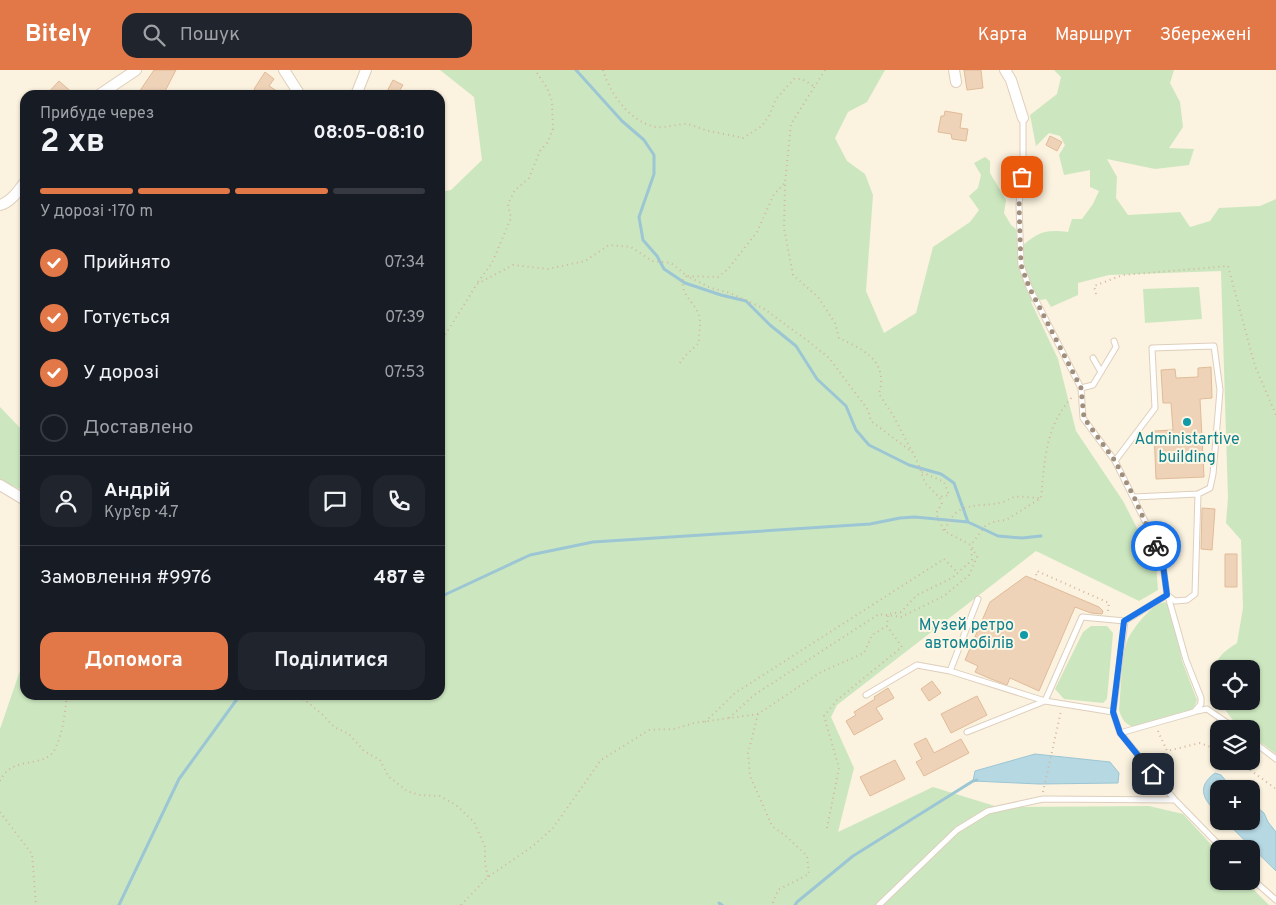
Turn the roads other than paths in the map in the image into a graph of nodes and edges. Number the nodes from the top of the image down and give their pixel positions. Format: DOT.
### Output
graph roads {
  1 [pos="136,70"];
  2 [pos="284,70"];
  3 [pos="366,70"];
  4 [pos="954,70"];
  5 [pos="1005,70"];
  6 [pos="956,82"];
  7 [pos="106,90"];
  8 [pos="294,90"];
  9 [pos="358,90"];
  10 [pos="1023,118"];
  11 [pos="20,189"];
  12 [pos="0,205"];
  13 [pos="1114,341"];
  14 [pos="1092,358"];
  15 [pos="1101,372"];
  16 [pos="1081,388"];
  17 [pos="1115,461"];
  18 [pos="0,485"];
  19 [pos="1198,494"];
  20 [pos="20,497"];
  21 [pos="1134,497"];
  22 [pos="1167,595"];
  23 [pos="978,599"];
  24 [pos="1124,621"];
  25 [pos="950,671"];
  26 [pos="866,695"];
  27 [pos="1045,701"];
  28 [pos="1113,712"];
  29 [pos="1194,712"];
  30 [pos="1224,720"];
  31 [pos="967,732"];
  32 [pos="1120,733"];
  33 [pos="1260,747"];
  34 [pos="1276,759"];
  35 [pos="1175,800"];
  36 [pos="1214,840"];
  37 [pos="1260,886"];
  38 [pos="1276,900"];
  39 [pos="879,905"];
  1 -- 7 [label="street"];
  2 -- 8 [label="street"];
  3 -- 9 [label="street"];
  4 -- 6 [label="street"];
  5 -- 10 [label="street"];
  10 -- 16 [label="lane"];
  11 -- 12 [label="street"];
  13 -- 15 [label="lane"];
  14 -- 15 [label="lane"];
  15 -- 16 [label="lane"];
  16 -- 17 [label="lane"];
  17 -- 19 [label="lane"];
  17 -- 21 [label="lane"];
  18 -- 20 [label="street"];
  19 -- 21 [label="lane"];
  19 -- 22 [label="lane"];
  21 -- 22 [label="lane"];
  22 -- 24 [label="lane"];
  22 -- 29 [label="lane"];
  23 -- 25 [label="lane"];
  24 -- 27 [label="lane"];
  24 -- 28 [label="lane"];
  25 -- 26 [label="lane"];
  25 -- 27 [label="lane"];
  27 -- 28 [label="lane"];
  27 -- 31 [label="lane"];
  28 -- 32 [label="lane"];
  29 -- 30 [label="lane"];
  29 -- 32 [label="lane"];
  32 -- 35 [label="lane"];
  33 -- 34 [label="lane"];
  35 -- 36 [label="lane"];
  35 -- 39 [label="lane"];
  37 -- 38 [label="lane"];
}
